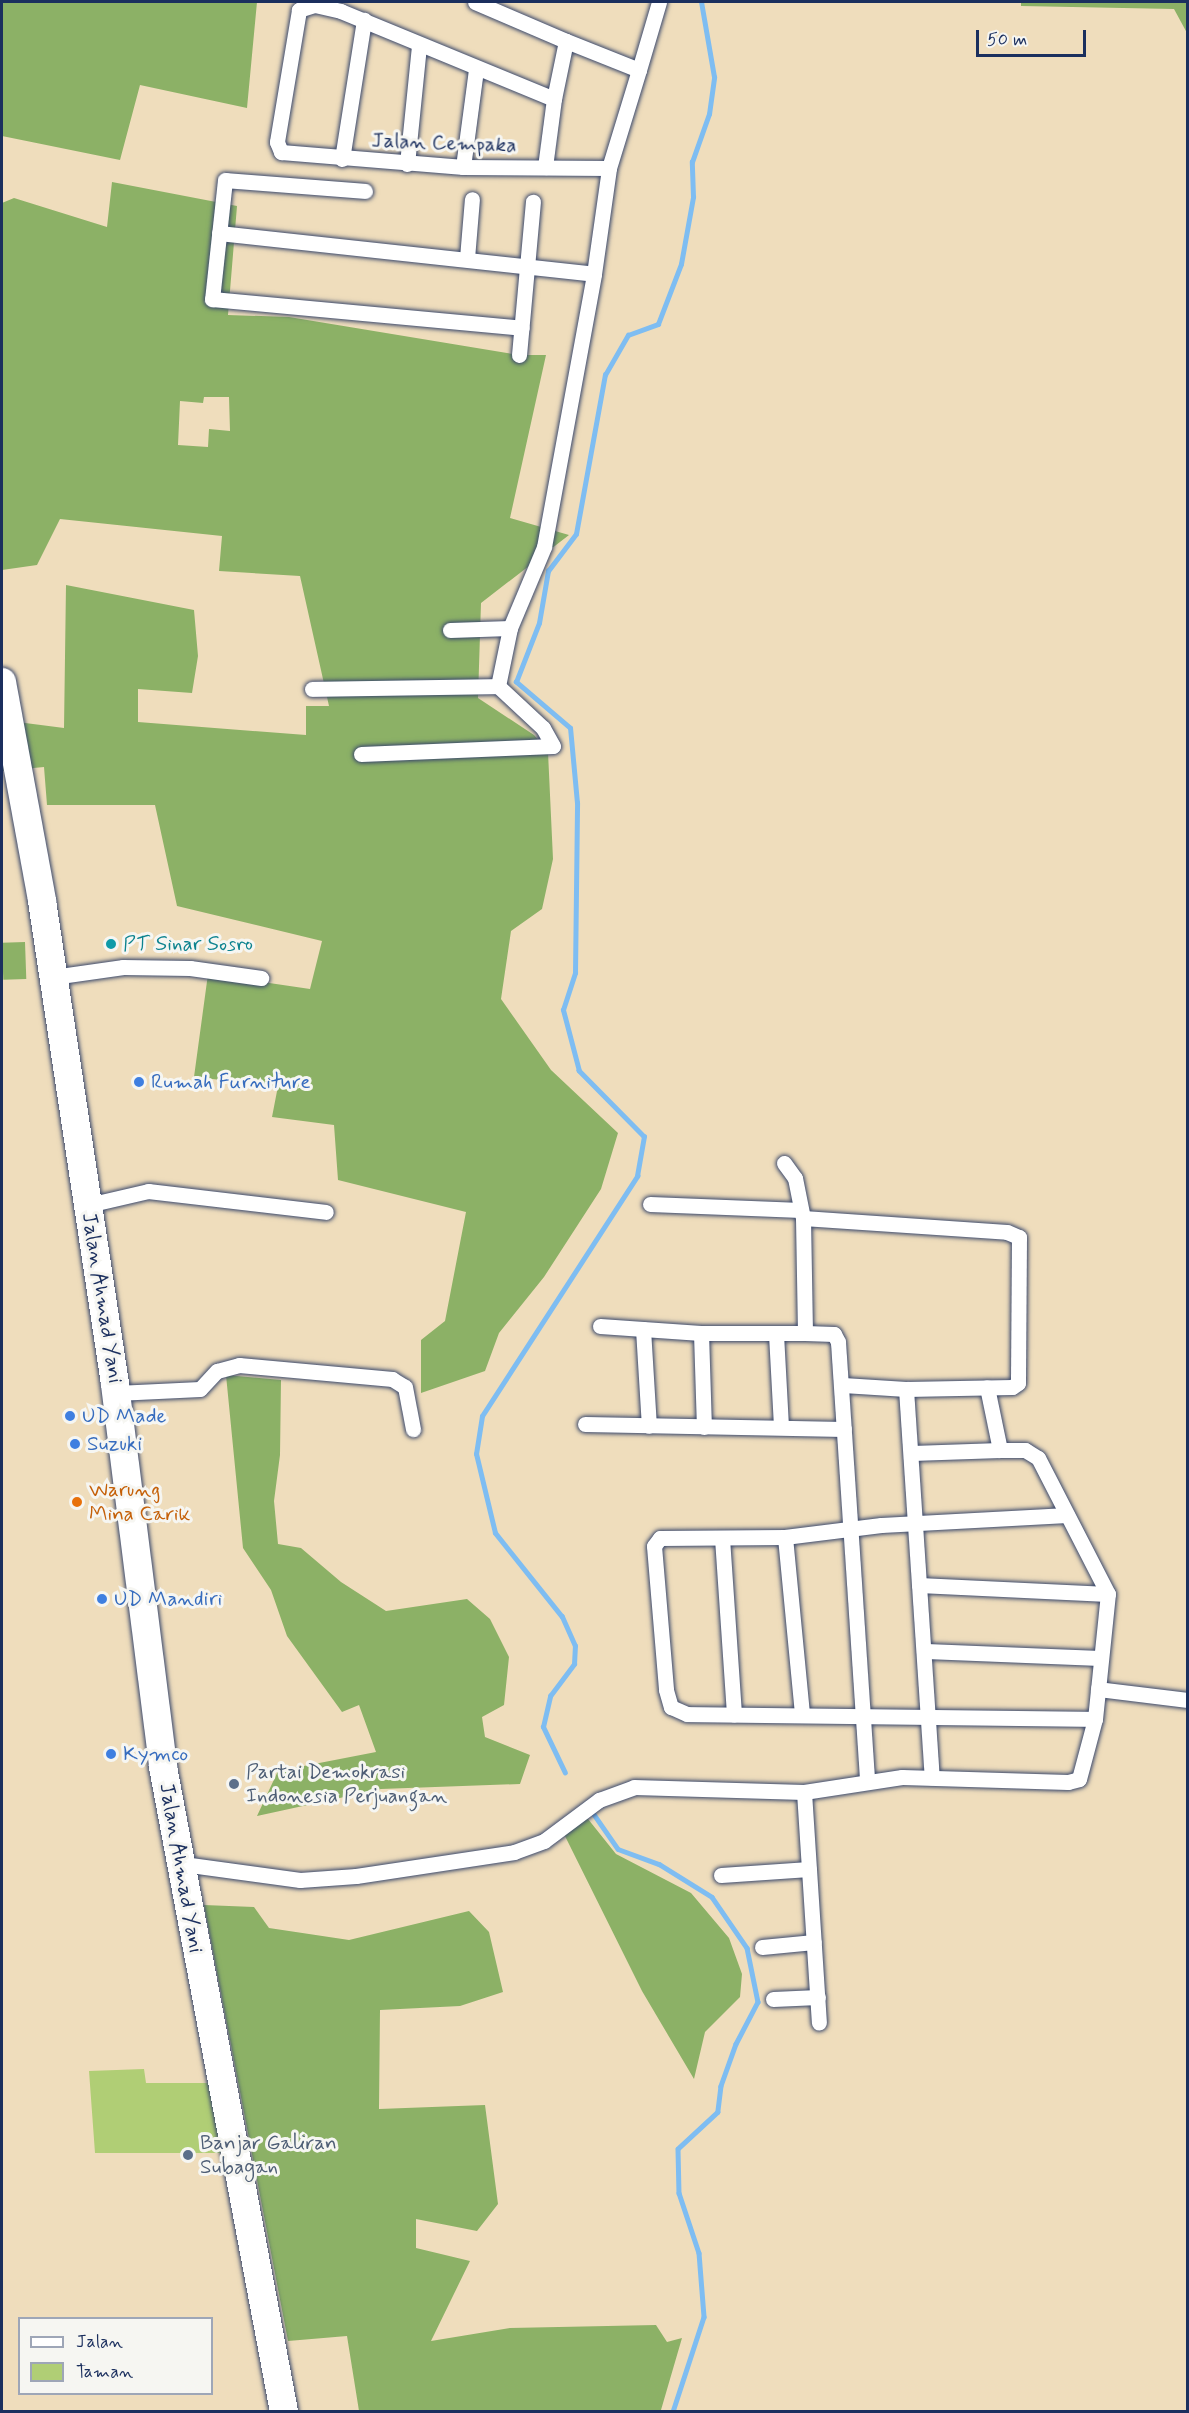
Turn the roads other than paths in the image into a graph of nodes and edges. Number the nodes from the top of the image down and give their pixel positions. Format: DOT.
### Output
graph roads {
  1 [pos="475,2"];
  2 [pos="659,2"];
  3 [pos="342,6"];
  4 [pos="364,20"];
  5 [pos="566,41"];
  6 [pos="419,45"];
  7 [pos="476,70"];
  8 [pos="639,70"];
  9 [pos="554,99"];
  10 [pos="342,159"];
  11 [pos="406,164"];
  12 [pos="545,167"];
  13 [pos="463,168"];
  14 [pos="609,168"];
  15 [pos="365,191"];
  16 [pos="472,199"];
  17 [pos="533,202"];
  18 [pos="219,233"];
  19 [pos="467,258"];
  20 [pos="528,265"];
  21 [pos="594,274"];
  22 [pos="522,328"];
  23 [pos="519,356"];
  24 [pos="510,628"];
  25 [pos="450,630"];
  26 [pos="2,681"];
  27 [pos="498,686"];
  28 [pos="312,689"];
  29 [pos="360,754"];
  30 [pos="53,977"];
  31 [pos="261,978"];
  32 [pos="784,1163"];
  33 [pos="650,1204"];
  34 [pos="88,1205"];
  35 [pos="326,1212"];
  36 [pos="802,1214"];
  37 [pos="600,1326"];
  38 [pos="643,1329"];
  39 [pos="701,1333"];
  40 [pos="805,1333"];
  41 [pos="776,1334"];
  42 [pos="843,1385"];
  43 [pos="987,1387"];
  44 [pos="906,1389"];
  45 [pos="116,1393"];
  46 [pos="585,1424"];
  47 [pos="649,1426"];
  48 [pos="704,1427"];
  49 [pos="781,1427"];
  50 [pos="413,1429"];
  51 [pos="844,1429"];
  52 [pos="1000,1450"];
  53 [pos="912,1453"];
  54 [pos="1067,1515"];
  55 [pos="917,1522"];
  56 [pos="849,1528"];
  57 [pos="785,1537"];
  58 [pos="722,1538"];
  59 [pos="919,1585"];
  60 [pos="1108,1594"];
  61 [pos="927,1651"];
  62 [pos="1100,1658"];
  63 [pos="1098,1689"];
  64 [pos="1188,1700"];
  65 [pos="802,1713"];
  66 [pos="863,1713"];
  67 [pos="735,1715"];
  68 [pos="930,1715"];
  69 [pos="1095,1719"];
  70 [pos="932,1776"];
  71 [pos="867,1781"];
  72 [pos="804,1792"];
  73 [pos="183,1864"];
  74 [pos="809,1869"];
  75 [pos="721,1875"];
  76 [pos="814,1942"];
  77 [pos="762,1947"];
  78 [pos="818,1997"];
  79 [pos="773,1999"];
  80 [pos="819,2023"];
  81 [pos="284,2412"];
  1 -- 5 [label="street"];
  2 -- 8 [label="street"];
  3 -- 4 [label="street"];
  3 -- 10 [label="street, Jalan Cempaka"];
  4 -- 6 [label="street"];
  4 -- 10 [label="street"];
  5 -- 8 [label="street"];
  5 -- 9 [label="street"];
  6 -- 7 [label="street"];
  6 -- 11 [label="street"];
  7 -- 9 [label="street"];
  7 -- 13 [label="street"];
  8 -- 14 [label="street"];
  9 -- 12 [label="street"];
  10 -- 11 [label="street, Jalan Cempaka"];
  11 -- 13 [label="street, Jalan Cempaka"];
  12 -- 13 [label="street, Jalan Cempaka"];
  12 -- 14 [label="street, Jalan Cempaka"];
  14 -- 21 [label="street"];
  15 -- 18 [label="street"];
  16 -- 19 [label="street"];
  17 -- 20 [label="street"];
  18 -- 19 [label="street"];
  18 -- 22 [label="street"];
  19 -- 20 [label="street"];
  20 -- 21 [label="street"];
  20 -- 22 [label="street"];
  21 -- 24 [label="street"];
  22 -- 23 [label="street"];
  24 -- 25 [label="street"];
  24 -- 27 [label="street"];
  26 -- 30 [label="highway, Jalan Ahmad Yani"];
  27 -- 28 [label="street"];
  27 -- 29 [label="street"];
  30 -- 31 [label="street"];
  30 -- 34 [label="highway, Jalan Ahmad Yani"];
  32 -- 36 [label="street"];
  33 -- 36 [label="street"];
  34 -- 35 [label="street"];
  34 -- 45 [label="highway, Jalan Ahmad Yani"];
  36 -- 40 [label="street"];
  36 -- 43 [label="street"];
  37 -- 38 [label="street"];
  38 -- 39 [label="street"];
  38 -- 47 [label="street"];
  39 -- 41 [label="street"];
  39 -- 48 [label="street"];
  40 -- 41 [label="street"];
  40 -- 42 [label="street"];
  41 -- 49 [label="street"];
  42 -- 44 [label="street"];
  42 -- 51 [label="street"];
  43 -- 44 [label="street"];
  43 -- 52 [label="street"];
  44 -- 53 [label="street"];
  45 -- 50 [label="street"];
  45 -- 73 [label="highway, Jalan Ahmad Yani"];
  46 -- 47 [label="street"];
  47 -- 48 [label="street"];
  48 -- 49 [label="street"];
  49 -- 51 [label="street"];
  51 -- 56 [label="street"];
  52 -- 53 [label="street"];
  52 -- 54 [label="street"];
  53 -- 55 [label="street"];
  54 -- 55 [label="street"];
  54 -- 60 [label="street"];
  55 -- 56 [label="street"];
  55 -- 59 [label="street"];
  56 -- 57 [label="street"];
  56 -- 66 [label="street"];
  57 -- 58 [label="street"];
  57 -- 65 [label="street"];
  58 -- 67 [label="street"];
  58 -- 67 [label="street"];
  59 -- 60 [label="street"];
  59 -- 61 [label="street"];
  60 -- 62 [label="street"];
  61 -- 62 [label="street"];
  61 -- 68 [label="street"];
  62 -- 63 [label="street"];
  63 -- 64 [label="street"];
  63 -- 69 [label="street"];
  65 -- 66 [label="street"];
  65 -- 67 [label="street"];
  66 -- 68 [label="street"];
  66 -- 71 [label="street"];
  68 -- 69 [label="street"];
  68 -- 70 [label="street"];
  69 -- 70 [label="street"];
  70 -- 71 [label="street"];
  71 -- 72 [label="street"];
  72 -- 73 [label="street"];
  72 -- 74 [label="street"];
  73 -- 81 [label="highway, Jalan Ahmad Yani"];
  74 -- 75 [label="street"];
  74 -- 76 [label="street"];
  76 -- 77 [label="street"];
  76 -- 78 [label="street"];
  78 -- 79 [label="street"];
  78 -- 80 [label="street"];
}
